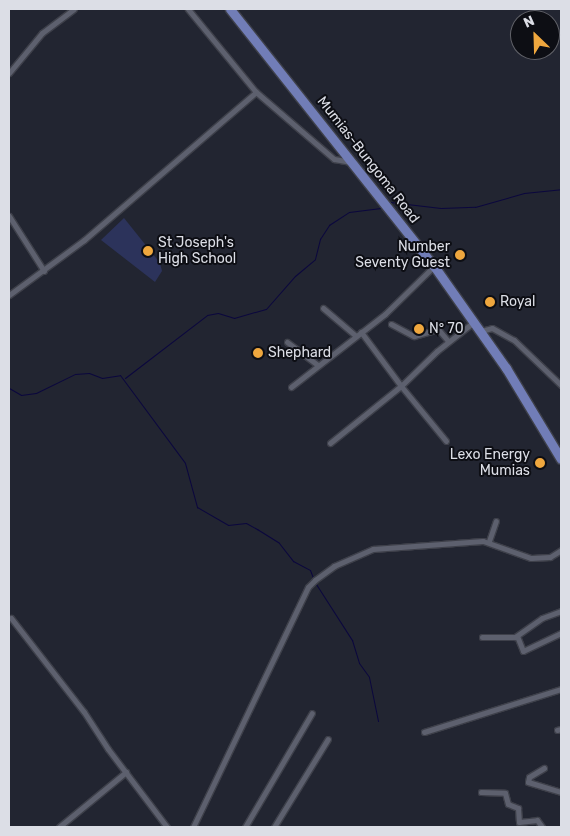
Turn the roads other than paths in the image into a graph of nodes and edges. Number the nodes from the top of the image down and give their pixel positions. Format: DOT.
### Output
graph roads {
  1 [pos="74,9"];
  2 [pos="188,9"];
  3 [pos="234,11"];
  4 [pos="9,74"];
  5 [pos="256,92"];
  6 [pos="352,162"];
  7 [pos="9,216"];
  8 [pos="434,266"];
  9 [pos="44,272"];
  10 [pos="9,295"];
  11 [pos="323,308"];
  12 [pos="475,321"];
  13 [pos="390,324"];
  14 [pos="481,331"];
  15 [pos="361,332"];
  16 [pos="356,336"];
  17 [pos="448,341"];
  18 [pos="287,342"];
  19 [pos="318,365"];
  20 [pos="561,385"];
  21 [pos="401,386"];
  22 [pos="291,387"];
  23 [pos="446,440"];
  24 [pos="330,443"];
  25 [pos="561,459"];
  26 [pos="496,521"];
  27 [pos="489,542"];
  28 [pos="561,550"];
  29 [pos="561,611"];
  30 [pos="10,618"];
  31 [pos="561,633"];
  32 [pos="517,636"];
  33 [pos="482,637"];
  34 [pos="561,689"];
  35 [pos="312,712"];
  36 [pos="424,732"];
  37 [pos="328,739"];
  38 [pos="544,768"];
  39 [pos="126,772"];
  40 [pos="481,792"];
  41 [pos="561,792"];
  42 [pos="59,827"];
  43 [pos="167,827"];
  44 [pos="193,827"];
  45 [pos="246,827"];
  46 [pos="274,827"];
  47 [pos="542,827"];
  1 -- 4 [label="street"];
  2 -- 5 [label="street"];
  3 -- 6 [label="highway, Mumias-Bungoma Road"];
  5 -- 6 [label="street"];
  5 -- 9 [label="street"];
  6 -- 8 [label="highway, Mumias-Bungoma Road"];
  7 -- 9 [label="street"];
  8 -- 12 [label="highway, Mumias-Bungoma Road"];
  8 -- 15 [label="street"];
  9 -- 10 [label="street"];
  11 -- 16 [label="street"];
  12 -- 14 [label="highway, Mumias-Bungoma Road"];
  12 -- 17 [label="street"];
  13 -- 17 [label="street"];
  14 -- 20 [label="street"];
  14 -- 25 [label="highway, Mumias-Bungoma Road"];
  15 -- 16 [label="street"];
  15 -- 21 [label="street"];
  16 -- 19 [label="street"];
  17 -- 21 [label="street"];
  18 -- 19 [label="street"];
  19 -- 22 [label="street"];
  21 -- 23 [label="street"];
  21 -- 24 [label="street"];
  26 -- 27 [label="street"];
  27 -- 28 [label="street"];
  27 -- 44 [label="street"];
  29 -- 32 [label="street"];
  30 -- 39 [label="street"];
  31 -- 32 [label="street"];
  32 -- 33 [label="street"];
  34 -- 36 [label="street"];
  35 -- 45 [label="street"];
  37 -- 46 [label="street"];
  38 -- 41 [label="street"];
  39 -- 42 [label="street"];
  39 -- 43 [label="street"];
  40 -- 47 [label="street"];
}
